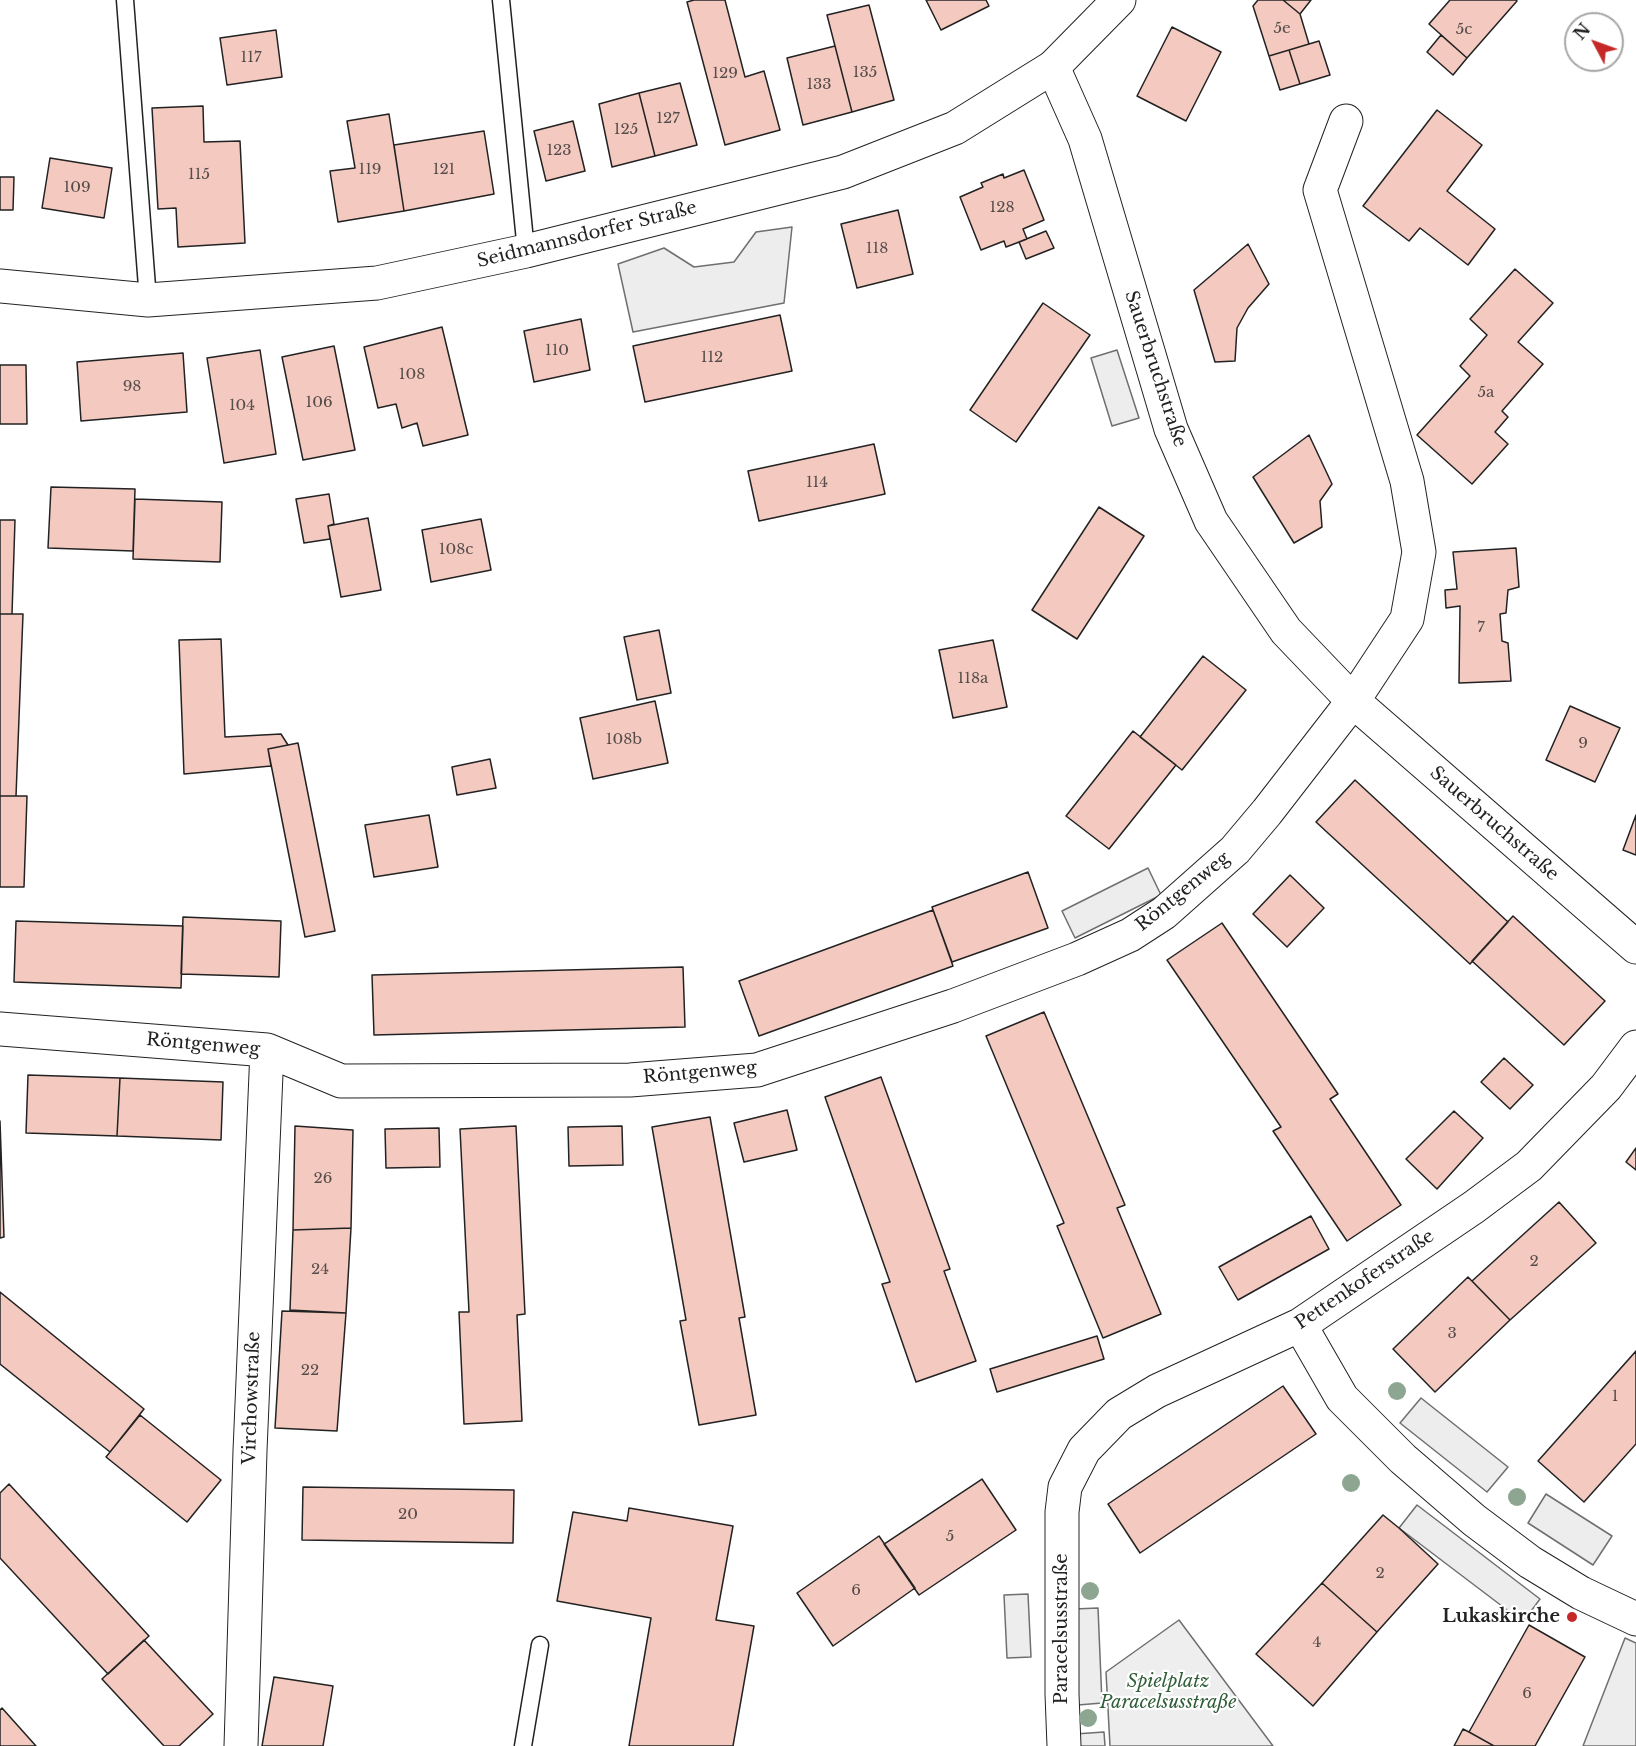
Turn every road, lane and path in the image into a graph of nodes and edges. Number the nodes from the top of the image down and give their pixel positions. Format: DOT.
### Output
graph roads {
  1 [pos="125,0"];
  2 [pos="501,0"];
  3 [pos="1119,0"];
  4 [pos="1053,67"];
  5 [pos="1346,121"];
  6 [pos="526,251"];
  7 [pos="0,286"];
  8 [pos="148,300"];
  9 [pos="1353,701"];
  10 [pos="1636,947"];
  11 [pos="0,1029"];
  12 [pos="1636,1047"];
  13 [pos="267,1050"];
  14 [pos="1300,1325"];
  15 [pos="1062,1512"];
  16 [pos="1636,1619"];
  17 [pos="540,1645"];
  18 [pos="241,1746"];
  19 [pos="523,1746"];
  20 [pos="1064,1746"];
  1 -- 8 [label="lane"];
  2 -- 6 [label="lane"];
  3 -- 4 [label="street, Seidmannsdorfer Straße"];
  4 -- 6 [label="street, Seidmannsdorfer Straße"];
  4 -- 9 [label="street, Sauerbruchstraße"];
  5 -- 9 [label="street"];
  6 -- 8 [label="street, Seidmannsdorfer Straße"];
  7 -- 8 [label="street, Seidmannsdorfer Straße"];
  9 -- 10 [label="street, Sauerbruchstraße"];
  9 -- 13 [label="street, Röntgenweg"];
  11 -- 13 [label="street, Röntgenweg"];
  12 -- 14 [label="street, Pettenkoferstraße"];
  13 -- 18 [label="street, Virchowstraße"];
  14 -- 15 [label="street, Pettenkoferstraße"];
  14 -- 16 [label="street"];
  15 -- 20 [label="street, Paracelsusstraße"];
  17 -- 19 [label="lane"];
}
